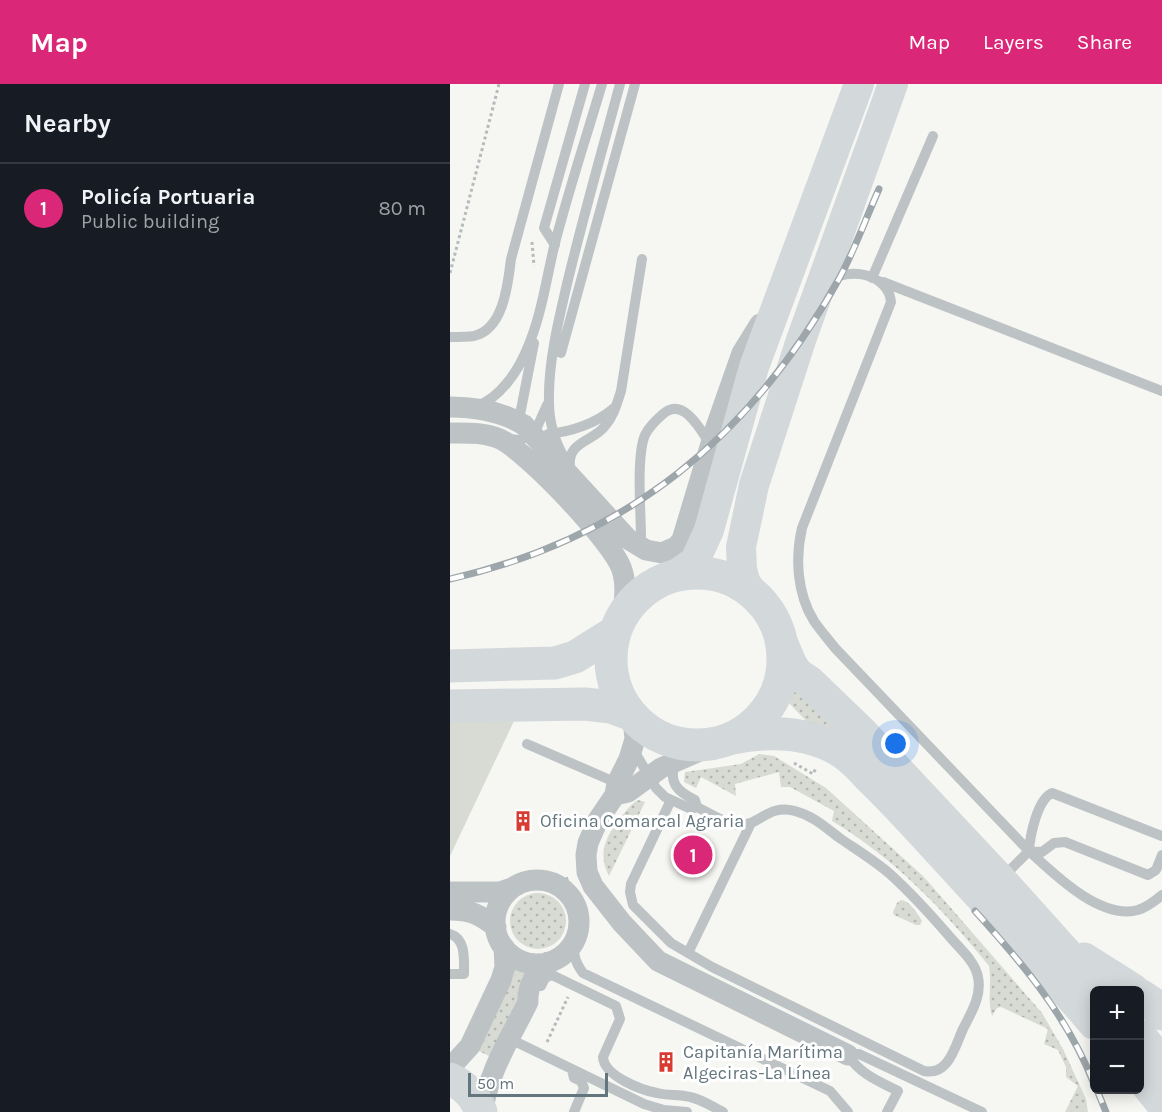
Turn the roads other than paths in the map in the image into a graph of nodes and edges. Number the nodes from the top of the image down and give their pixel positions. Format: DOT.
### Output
graph roads {
  1 [pos="559,84"];
  2 [pos="585,84"];
  3 [pos="602,84"];
  4 [pos="620,84"];
  5 [pos="635,84"];
  6 [pos="893,84"];
  7 [pos="851,97"];
  8 [pos="933,136"];
  9 [pos="555,245"];
  10 [pos="642,259"];
  11 [pos="877,280"];
  12 [pos="786,283"];
  13 [pos="812,311"];
  14 [pos="537,319"];
  15 [pos="450,337"];
  16 [pos="1162,391"];
  17 [pos="549,402"];
  18 [pos="616,406"];
  19 [pos="460,407"];
  20 [pos="450,433"];
  21 [pos="531,437"];
  22 [pos="711,444"];
  23 [pos="574,476"];
  24 [pos="646,550"];
  25 [pos="674,576"];
  26 [pos="752,592"];
  27 [pos="619,624"];
  28 [pos="782,644"];
  29 [pos="450,666"];
  30 [pos="450,706"];
  31 [pos="632,727"];
  32 [pos="725,740"];
  33 [pos="527,744"];
  34 [pos="676,762"];
  35 [pos="648,777"];
  36 [pos="616,789"];
  37 [pos="671,800"];
  38 [pos="697,807"];
  39 [pos="751,823"];
  40 [pos="1162,836"];
  41 [pos="1029,851"];
  42 [pos="1162,855"];
  43 [pos="1000,880"];
  44 [pos="512,888"];
  45 [pos="450,892"];
  46 [pos="1162,895"];
  47 [pos="450,910"];
  48 [pos="496,927"];
  49 [pos="450,934"];
  50 [pos="575,938"];
  51 [pos="1053,940"];
  52 [pos="504,947"];
  53 [pos="688,953"];
  54 [pos="548,962"];
  55 [pos="450,974"];
  56 [pos="1095,986"];
  57 [pos="1127,986"];
  58 [pos="1144,998"];
  59 [pos="528,1002"];
  60 [pos="1162,1014"];
  61 [pos="1090,1017"];
  62 [pos="510,1040"];
  63 [pos="1143,1040"];
  64 [pos="848,1055"];
  65 [pos="1162,1063"];
  66 [pos="450,1068"];
  67 [pos="572,1070"];
  68 [pos="905,1077"];
  69 [pos="450,1079"];
  70 [pos="1144,1081"];
  71 [pos="898,1091"];
  72 [pos="1162,1103"];
  73 [pos="482,1112"];
  74 [pos="574,1112"];
  75 [pos="687,1112"];
  76 [pos="723,1112"];
  77 [pos="848,1112"];
  78 [pos="887,1112"];
  79 [pos="982,1112"];
  1 -- 15 [label="lane"];
  2 -- 9 [label="lane"];
  3 -- 9 [label="lane"];
  4 -- 17 [label="lane"];
  5 -- 17 [label="lane"];
  6 -- 13 [label="main road"];
  7 -- 12 [label="main road"];
  8 -- 11 [label="lane"];
  9 -- 14 [label="lane"];
  10 -- 18 [label="lane"];
  11 -- 13 [label="lane"];
  11 -- 16 [label="lane"];
  11 -- 41 [label="lane"];
  12 -- 22 [label="street"];
  12 -- 25 [label="main road"];
  13 -- 26 [label="main road"];
  14 -- 19 [label="lane"];
  14 -- 21 [label="lane"];
  17 -- 21 [label="lane"];
  17 -- 21 [label="lane"];
  18 -- 21 [label="lane"];
  18 -- 23 [label="lane"];
  19 -- 21 [label="street"];
  20 -- 21 [label="street"];
  21 -- 23 [label="street"];
  21 -- 27 [label="street"];
  22 -- 24 [label="street"];
  22 -- 24 [label="lane"];
  23 -- 24 [label="street"];
  25 -- 26 [label="main road"];
  25 -- 27 [label="main road"];
  26 -- 28 [label="main road"];
  27 -- 29 [label="main road"];
  27 -- 31 [label="main road"];
  28 -- 32 [label="main road"];
  28 -- 43 [label="main road"];
  30 -- 31 [label="main road"];
  31 -- 32 [label="main road"];
  31 -- 35 [label="lane"];
  31 -- 36 [label="street"];
  32 -- 34 [label="street"];
  32 -- 61 [label="main road"];
  33 -- 36 [label="lane"];
  34 -- 35 [label="street"];
  34 -- 38 [label="lane"];
  35 -- 36 [label="street"];
  35 -- 37 [label="lane"];
  36 -- 64 [label="street"];
  37 -- 38 [label="lane"];
  37 -- 53 [label="lane"];
  38 -- 39 [label="lane"];
  39 -- 53 [label="lane"];
  39 -- 53 [label="lane"];
  40 -- 41 [label="lane"];
  41 -- 42 [label="lane"];
  41 -- 43 [label="lane"];
  41 -- 46 [label="lane"];
  43 -- 51 [label="main road"];
  44 -- 45 [label="street"];
  44 -- 48 [label="street"];
  44 -- 50 [label="street"];
  47 -- 48 [label="street"];
  48 -- 52 [label="street"];
  49 -- 55 [label="lane"];
  50 -- 54 [label="street"];
  50 -- 77 [label="lane"];
  51 -- 56 [label="main road"];
  51 -- 57 [label="main road"];
  52 -- 54 [label="street"];
  52 -- 66 [label="street"];
  54 -- 59 [label="street"];
  58 -- 60 [label="main road"];
  59 -- 62 [label="street"];
  59 -- 76 [label="lane"];
  62 -- 67 [label="lane"];
  62 -- 73 [label="street"];
  63 -- 65 [label="main road"];
  64 -- 68 [label="lane"];
  64 -- 71 [label="lane"];
  67 -- 74 [label="lane"];
  67 -- 75 [label="lane"];
  68 -- 71 [label="lane"];
  68 -- 79 [label="lane"];
  69 -- 73 [label="main road"];
  70 -- 72 [label="main road"];
  71 -- 78 [label="lane"];
}
